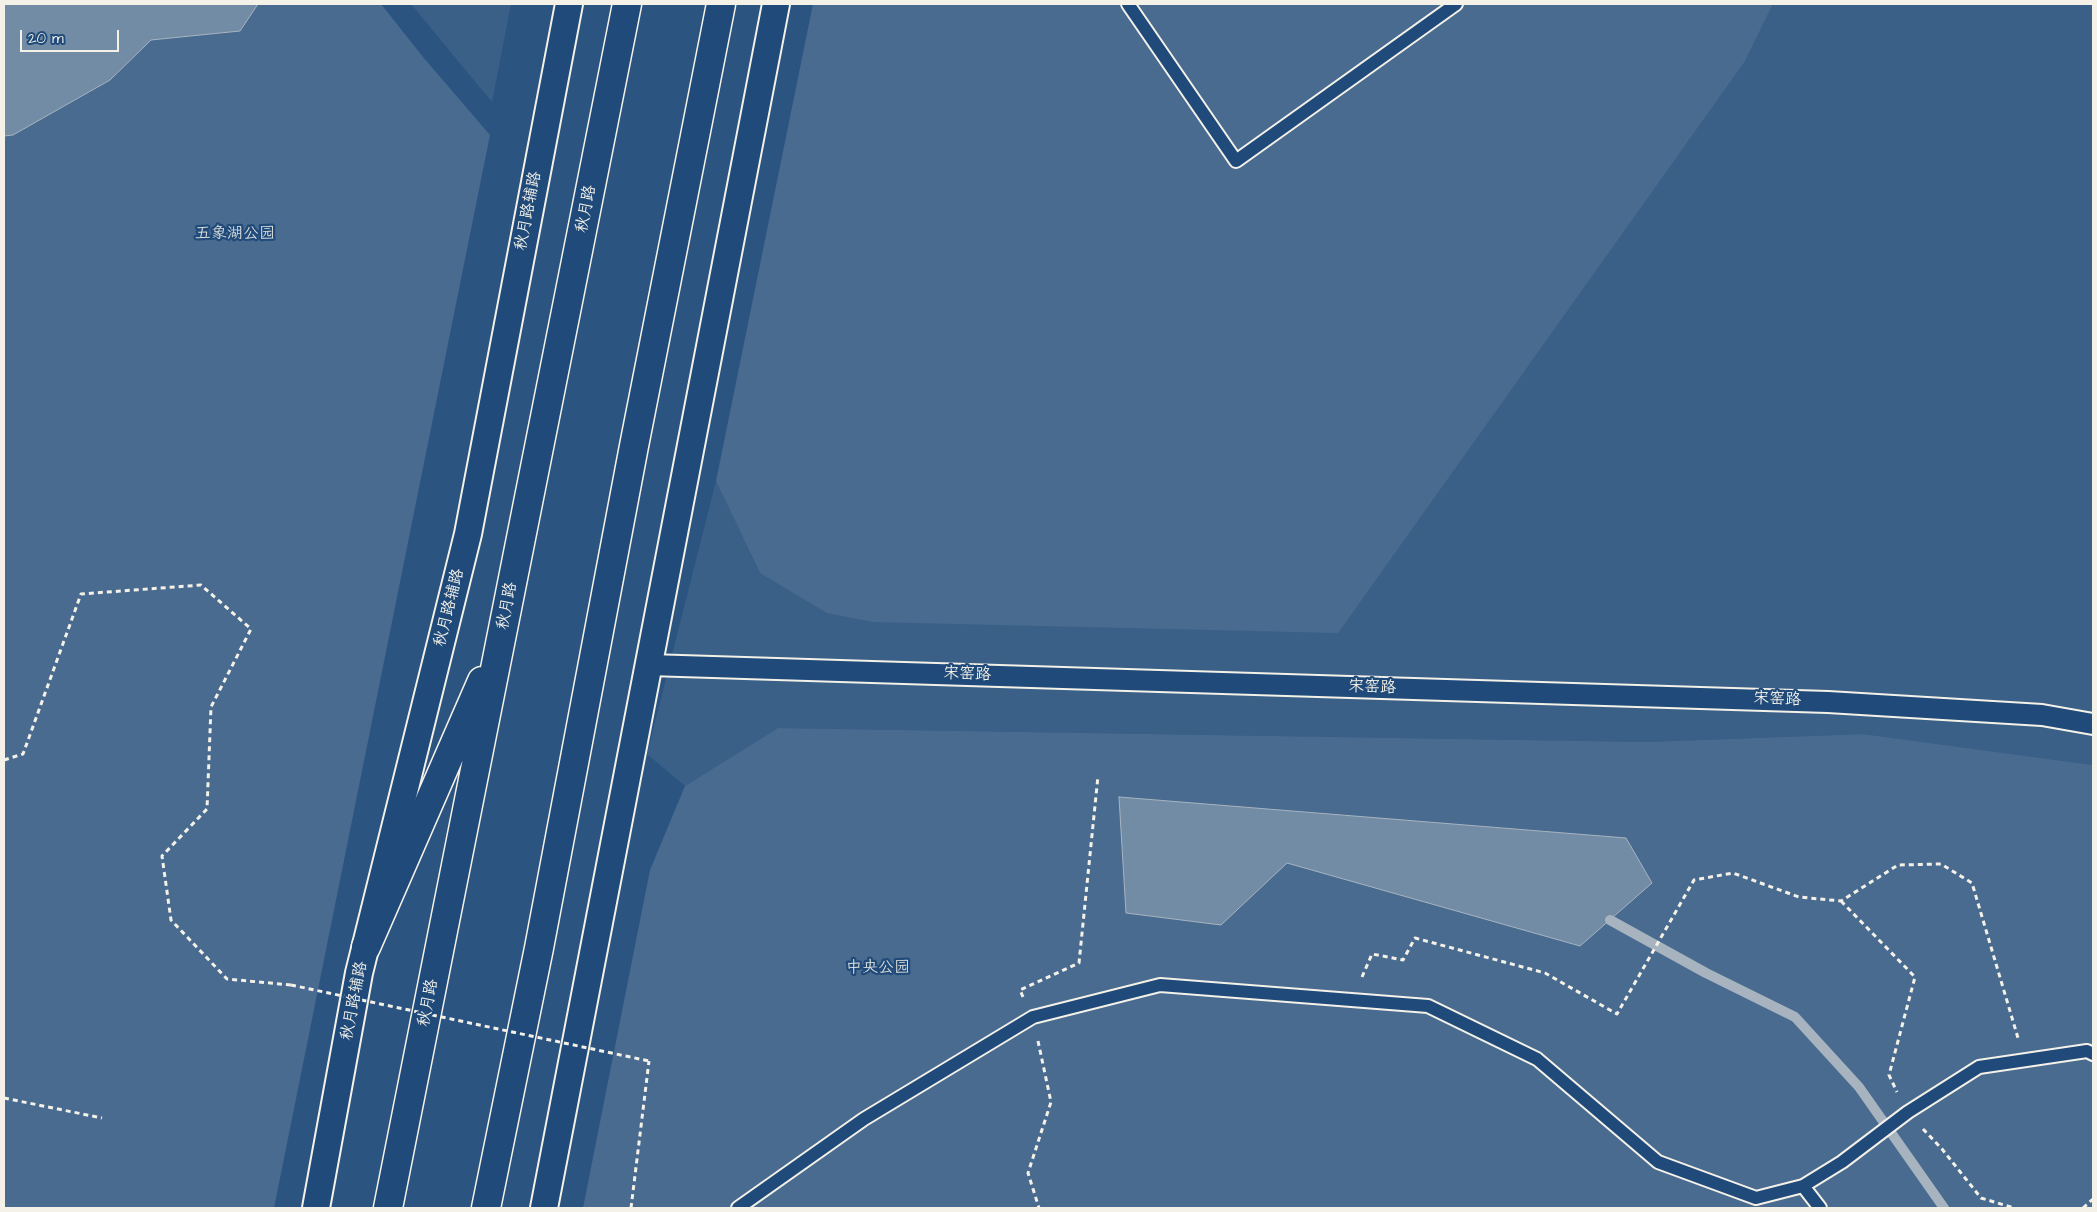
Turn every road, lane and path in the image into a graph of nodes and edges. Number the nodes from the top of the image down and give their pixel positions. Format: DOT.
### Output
graph roads {
  1 [pos="569,4"];
  2 [pos="627,4"];
  3 [pos="722,4"];
  4 [pos="776,4"];
  5 [pos="1128,4"];
  6 [pos="1456,4"];
  7 [pos="503,631"];
  8 [pos="650,665"];
  9 [pos="2093,724"];
  10 [pos="4,760"];
  11 [pos="1098,776"];
  12 [pos="1841,901"];
  13 [pos="366,947"];
  14 [pos="1353,999"];
  15 [pos="1033,1017"];
  16 [pos="2093,1054"];
  17 [pos="2024,1060"];
  18 [pos="4,1098"];
  19 [pos="1907,1113"];
  20 [pos="102,1118"];
  21 [pos="1803,1186"];
  22 [pos="2093,1199"];
  23 [pos="316,1208"];
  24 [pos="388,1208"];
  25 [pos="486,1208"];
  26 [pos="544,1208"];
  27 [pos="632,1208"];
  28 [pos="738,1208"];
  29 [pos="1040,1208"];
  30 [pos="1820,1208"];
  31 [pos="2014,1208"];
  32 [pos="2083,1208"];
  1 -- 13 [label="street, 秋月路辅路"];
  2 -- 7 [label="main road, 秋月路"];
  3 -- 25 [label="main road"];
  4 -- 8 [label="street"];
  5 -- 6 [label="lane"];
  7 -- 13 [label="main road"];
  7 -- 24 [label="main road, 秋月路"];
  8 -- 9 [label="street, 宋窑路"];
  8 -- 26 [label="street"];
  10 -- 27 [label="path, bridge"];
  11 -- 15 [label="path"];
  12 -- 14 [label="path"];
  12 -- 17 [label="path"];
  12 -- 19 [label="path"];
  13 -- 23 [label="street, 秋月路辅路"];
  14 -- 15 [label="lane"];
  14 -- 21 [label="lane"];
  15 -- 28 [label="lane"];
  15 -- 29 [label="path"];
  16 -- 17 [label="lane"];
  17 -- 19 [label="lane"];
  18 -- 20 [label="path"];
  19 -- 21 [label="lane"];
  19 -- 31 [label="path"];
  21 -- 30 [label="lane"];
  22 -- 32 [label="path"];
}
